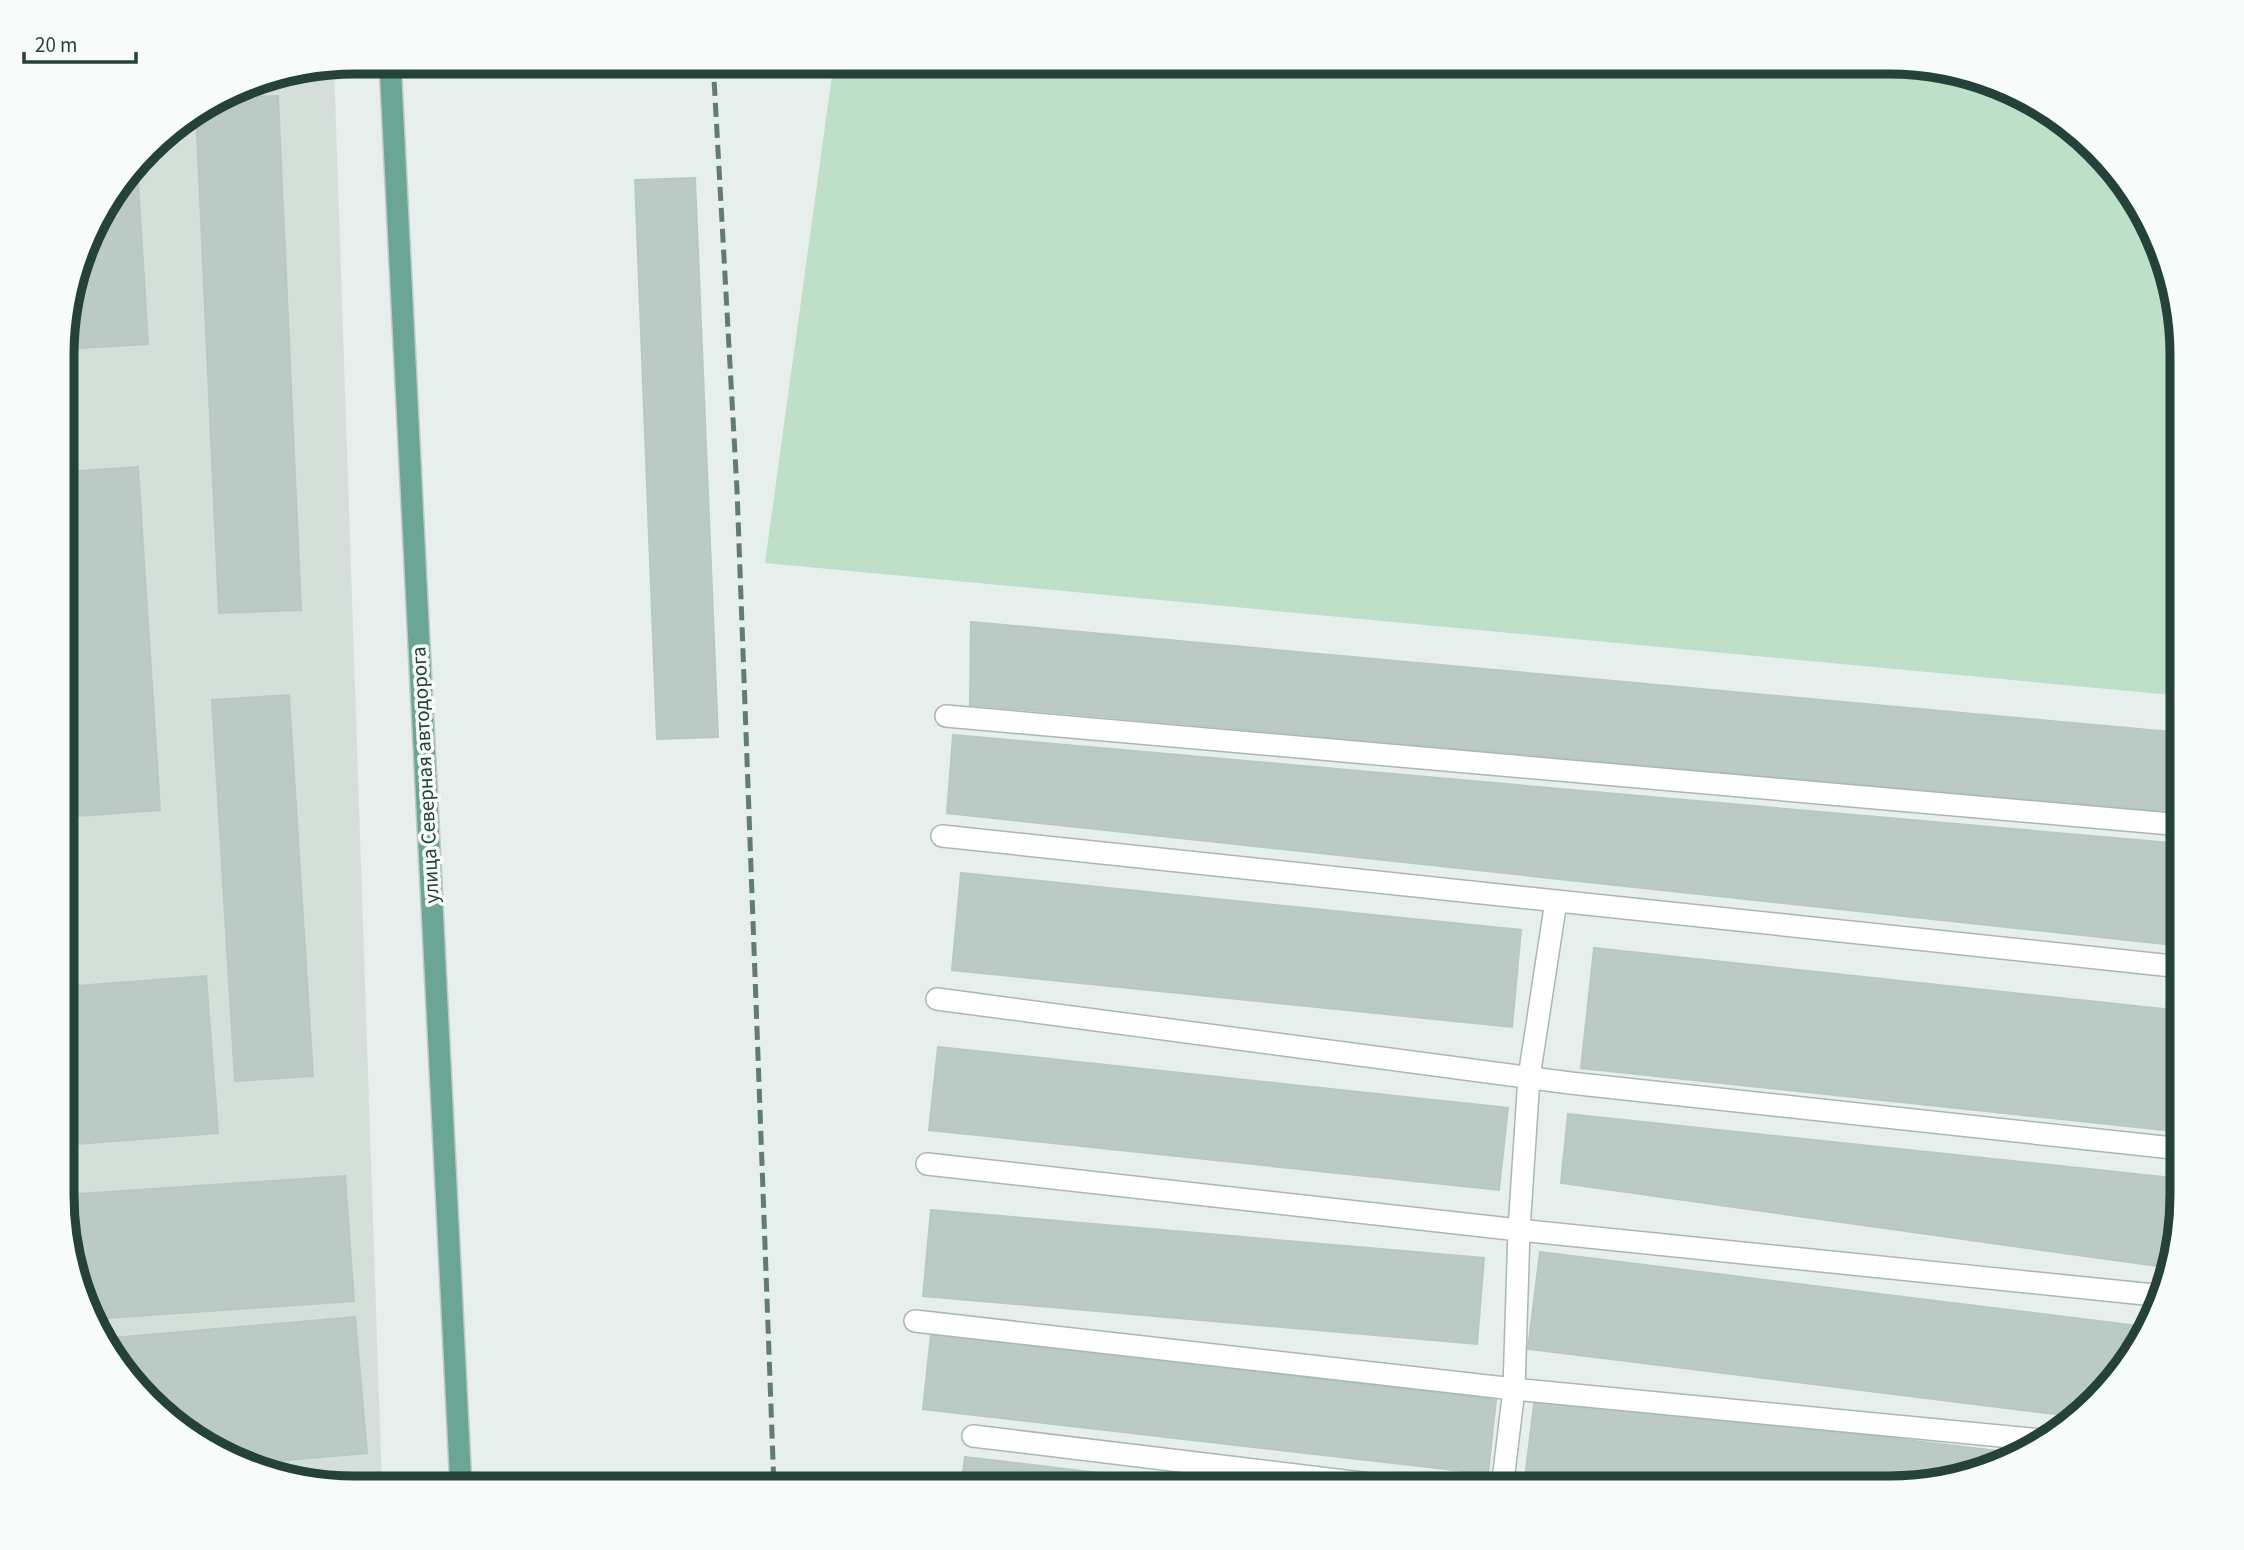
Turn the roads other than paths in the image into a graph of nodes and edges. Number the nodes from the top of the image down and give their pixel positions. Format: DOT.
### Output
graph roads {
  1 [pos="391,74"];
  2 [pos="946,716"];
  3 [pos="2170,824"];
  4 [pos="942,836"];
  5 [pos="1556,901"];
  6 [pos="2170,966"];
  7 [pos="937,999"];
  8 [pos="1529,1077"];
  9 [pos="2170,1148"];
  10 [pos="928,1164"];
  11 [pos="1519,1230"];
  12 [pos="2152,1295"];
  13 [pos="915,1321"];
  14 [pos="1514,1389"];
  15 [pos="973,1436"];
  16 [pos="2030,1439"];
  17 [pos="460,1476"];
  18 [pos="1304,1476"];
  19 [pos="1504,1476"];
  1 -- 17 [label="main road, улица Северная автодорога"];
  2 -- 3 [label="lane"];
  4 -- 5 [label="lane"];
  5 -- 6 [label="lane"];
  5 -- 8 [label="lane"];
  7 -- 8 [label="lane"];
  8 -- 9 [label="lane"];
  8 -- 11 [label="lane"];
  10 -- 11 [label="lane"];
  11 -- 12 [label="lane"];
  11 -- 14 [label="lane"];
  13 -- 14 [label="lane"];
  14 -- 16 [label="lane"];
  14 -- 19 [label="lane"];
  15 -- 18 [label="lane"];
}
